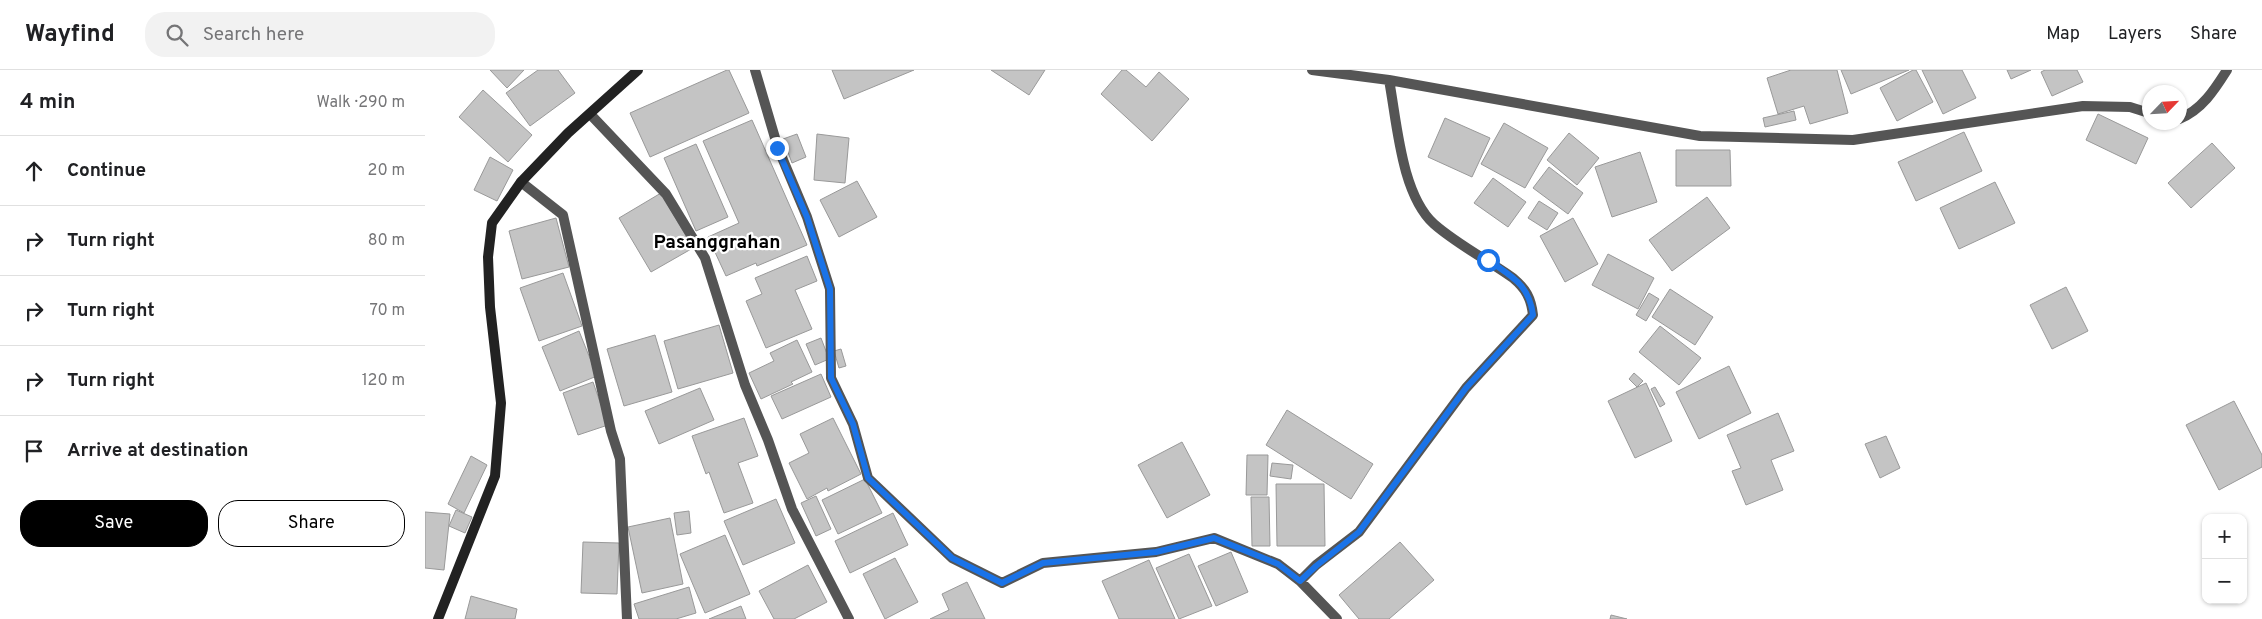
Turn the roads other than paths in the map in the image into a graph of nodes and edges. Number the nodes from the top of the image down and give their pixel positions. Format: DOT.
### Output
graph roads {
  1 [pos="638,70"];
  2 [pos="755,70"];
  3 [pos="1311,70"];
  4 [pos="2227,70"];
  5 [pos="1389,80"];
  6 [pos="2142,111"];
  7 [pos="590,114"];
  8 [pos="2187,114"];
  9 [pos="521,182"];
  10 [pos="1300,581"];
  11 [pos="438,619"];
  12 [pos="627,619"];
  13 [pos="849,619"];
  14 [pos="1337,619"];
  1 -- 7 [label="street"];
  2 -- 10 [label="street"];
  3 -- 5 [label="street"];
  4 -- 8 [label="street"];
  5 -- 6 [label="street"];
  5 -- 10 [label="street"];
  7 -- 9 [label="street"];
  7 -- 13 [label="street"];
  9 -- 11 [label="street"];
  9 -- 12 [label="street"];
  10 -- 14 [label="street"];
}
